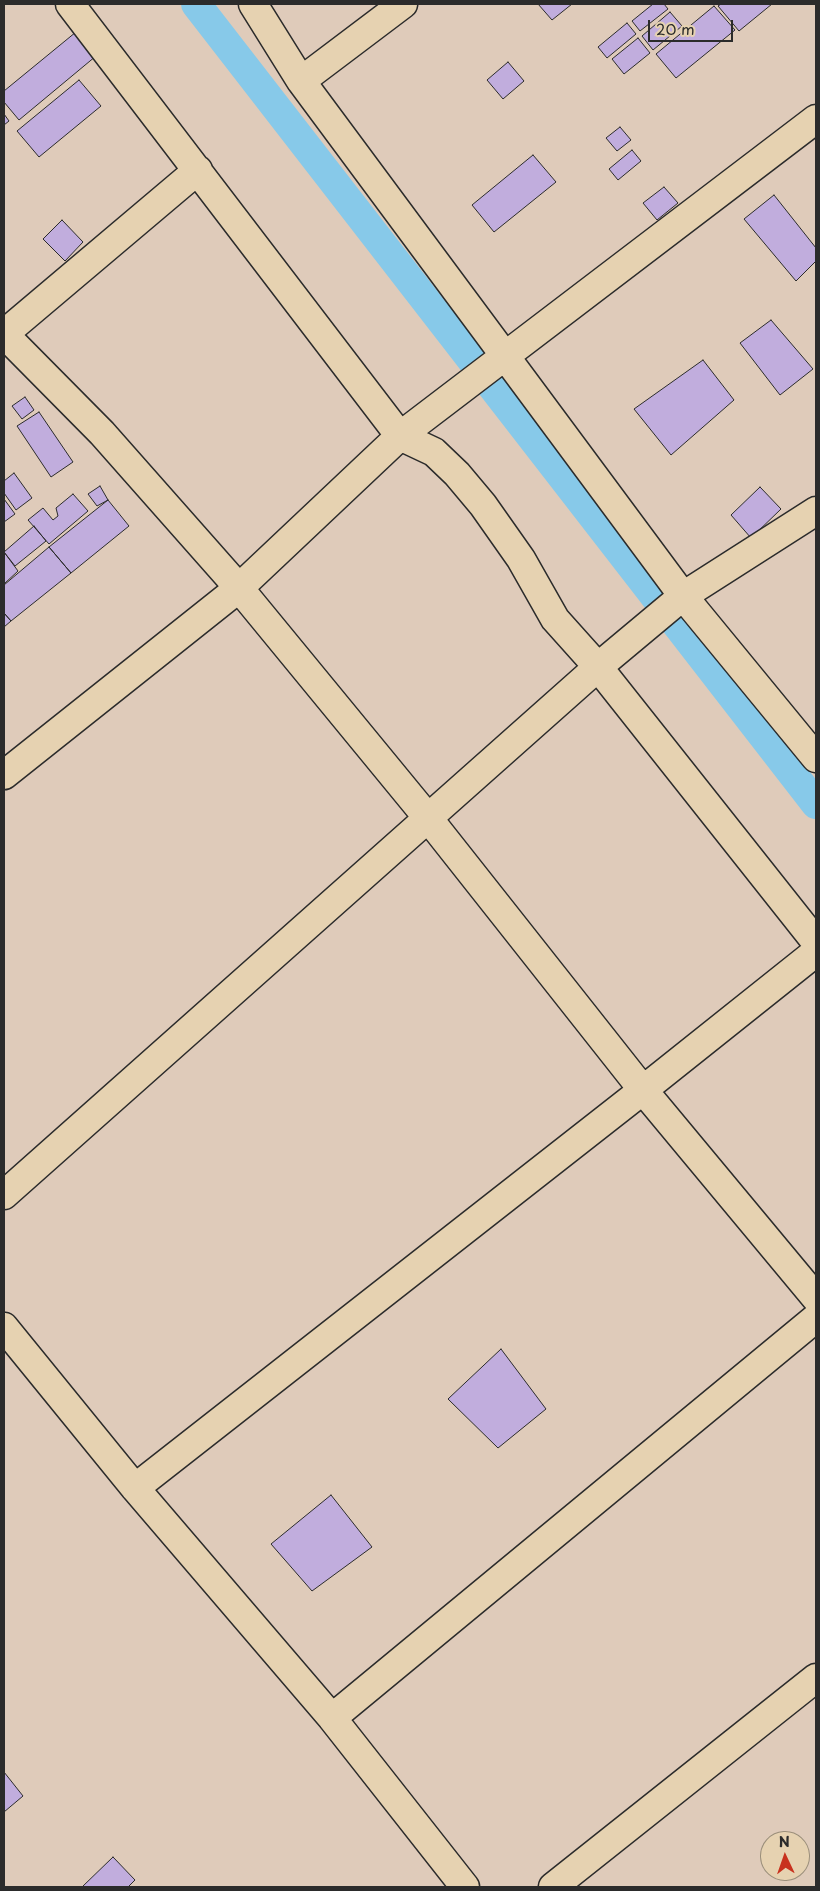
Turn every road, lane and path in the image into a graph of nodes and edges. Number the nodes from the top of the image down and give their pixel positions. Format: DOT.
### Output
graph roads {
  1 [pos="70,4"];
  2 [pos="253,4"];
  3 [pos="403,4"];
  4 [pos="301,81"];
  5 [pos="816,118"];
  6 [pos="198,170"];
  7 [pos="504,355"];
  8 [pos="400,436"];
  9 [pos="816,511"];
  10 [pos="239,588"];
  11 [pos="683,596"];
  12 [pos="598,668"];
  13 [pos="816,758"];
  14 [pos="4,775"];
  15 [pos="428,818"];
  16 [pos="816,942"];
  17 [pos="816,952"];
  18 [pos="643,1090"];
  19 [pos="4,1195"];
  20 [pos="816,1298"];
  21 [pos="816,1318"];
  22 [pos="4,1327"];
  23 [pos="135,1488"];
  24 [pos="816,1678"];
  25 [pos="332,1718"];
  26 [pos="465,1887"];
  27 [pos="553,1887"];
  1 -- 6 [label="street"];
  2 -- 4 [label="street"];
  3 -- 4 [label="street"];
  4 -- 7 [label="street"];
  5 -- 7 [label="street"];
  6 -- 8 [label="street"];
  6 -- 10 [label="street"];
  7 -- 8 [label="street"];
  7 -- 11 [label="street"];
  8 -- 10 [label="street"];
  8 -- 12 [label="street"];
  9 -- 11 [label="street"];
  10 -- 14 [label="street"];
  10 -- 15 [label="street"];
  11 -- 12 [label="street"];
  11 -- 13 [label="street"];
  12 -- 15 [label="street"];
  12 -- 16 [label="street"];
  15 -- 18 [label="street"];
  15 -- 19 [label="street"];
  17 -- 18 [label="street"];
  18 -- 20 [label="street"];
  18 -- 23 [label="street"];
  21 -- 25 [label="street"];
  22 -- 23 [label="street"];
  23 -- 25 [label="street"];
  24 -- 27 [label="street"];
  25 -- 26 [label="street"];
}
